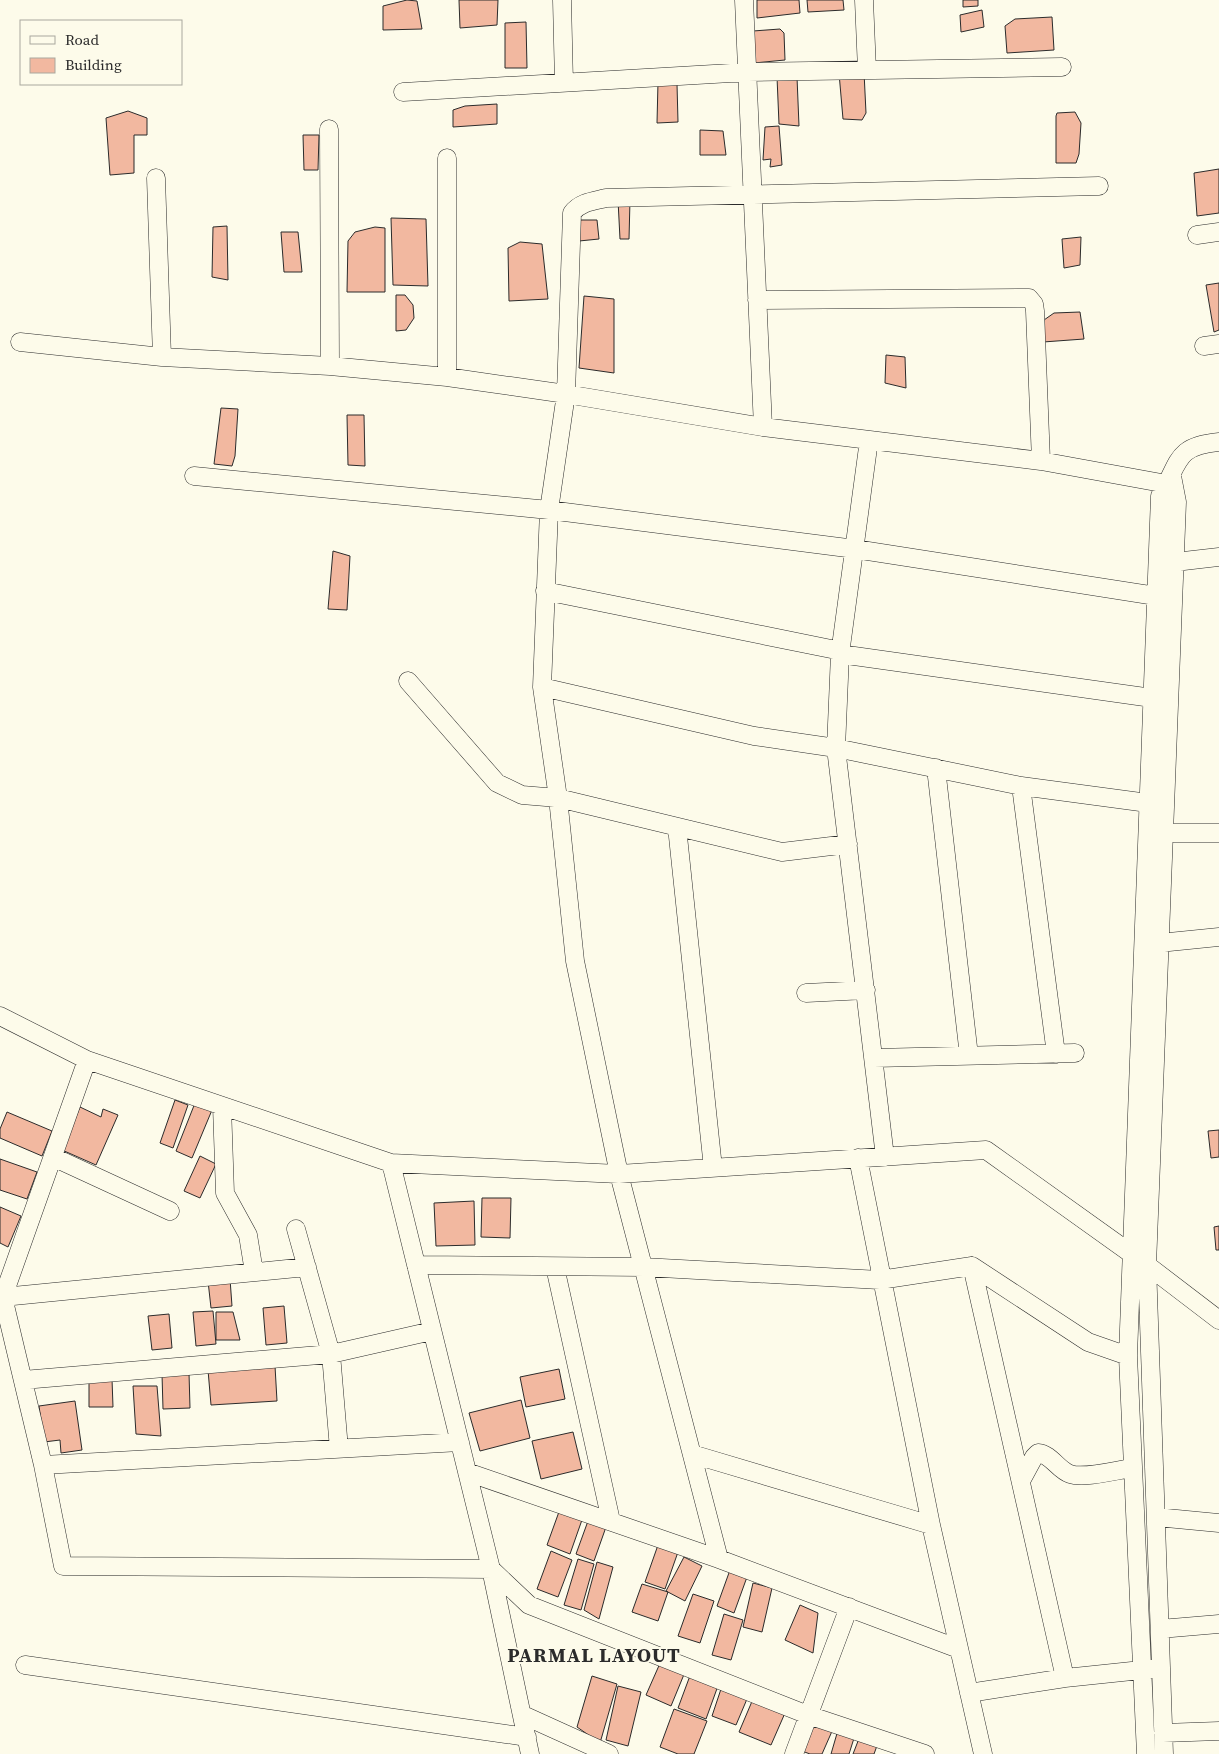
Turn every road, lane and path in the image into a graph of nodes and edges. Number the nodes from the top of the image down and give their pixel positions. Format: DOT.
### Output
graph roads {
  1 [pos="562,0"];
  2 [pos="744,0"];
  3 [pos="864,0"];
  4 [pos="1062,67"];
  5 [pos="867,70"];
  6 [pos="748,72"];
  7 [pos="564,83"];
  8 [pos="403,92"];
  9 [pos="329,129"];
  10 [pos="447,158"];
  11 [pos="156,178"];
  12 [pos="1099,186"];
  13 [pos="753,195"];
  14 [pos="1219,232"];
  15 [pos="1197,236"];
  16 [pos="757,300"];
  17 [pos="20,342"];
  18 [pos="162,357"];
  19 [pos="330,366"];
  20 [pos="446,377"];
  21 [pos="566,394"];
  22 [pos="763,427"];
  23 [pos="869,440"];
  24 [pos="1219,442"];
  25 [pos="1042,460"];
  26 [pos="194,476"];
  27 [pos="1158,480"];
  28 [pos="549,510"];
  29 [pos="855,549"];
  30 [pos="1219,557"];
  31 [pos="1175,562"];
  32 [pos="545,591"];
  33 [pos="1156,596"];
  34 [pos="841,652"];
  35 [pos="408,681"];
  36 [pos="542,687"];
  37 [pos="1152,698"];
  38 [pos="836,748"];
  39 [pos="936,768"];
  40 [pos="1021,786"];
  41 [pos="558,798"];
  42 [pos="1148,803"];
  43 [pos="677,827"];
  44 [pos="1163,833"];
  45 [pos="1219,833"];
  46 [pos="848,844"];
  47 [pos="1219,937"];
  48 [pos="1159,943"];
  49 [pos="866,990"];
  50 [pos="806,993"];
  51 [pos="0,1016"];
  52 [pos="1075,1053"];
  53 [pos="1056,1054"];
  54 [pos="969,1056"];
  55 [pos="874,1058"];
  56 [pos="86,1060"];
  57 [pos="222,1106"];
  58 [pos="52,1157"];
  59 [pos="886,1157"];
  60 [pos="858,1158"];
  61 [pos="391,1163"];
  62 [pos="713,1168"];
  63 [pos="618,1174"];
  64 [pos="170,1211"];
  65 [pos="296,1229"];
  66 [pos="1140,1260"];
  67 [pos="416,1265"];
  68 [pos="555,1266"];
  69 [pos="972,1266"];
  70 [pos="307,1267"];
  71 [pos="643,1267"];
  72 [pos="254,1272"];
  73 [pos="880,1280"];
  74 [pos="3,1297"];
  75 [pos="1219,1320"];
  76 [pos="432,1331"];
  77 [pos="331,1354"];
  78 [pos="1128,1356"];
  79 [pos="23,1380"];
  80 [pos="460,1442"];
  81 [pos="339,1449"];
  82 [pos="692,1454"];
  83 [pos="44,1465"];
  84 [pos="1132,1468"];
  85 [pos="467,1472"];
  86 [pos="1020,1481"];
  87 [pos="1156,1517"];
  88 [pos="611,1521"];
  89 [pos="1219,1523"];
  90 [pos="931,1525"];
  91 [pos="719,1559"];
  92 [pos="490,1569"];
  93 [pos="849,1607"];
  94 [pos="1219,1624"];
  95 [pos="1160,1629"];
  96 [pos="959,1648"];
  97 [pos="25,1665"];
  98 [pos="1161,1668"];
  99 [pos="1141,1670"];
  100 [pos="1065,1678"];
  101 [pos="969,1693"];
  102 [pos="522,1715"];
  103 [pos="808,1715"];
  104 [pos="1219,1731"];
  105 [pos="1163,1733"];
  106 [pos="528,1746"];
  107 [pos="609,1754"];
  108 [pos="794,1754"];
  109 [pos="926,1754"];
  110 [pos="983,1754"];
  111 [pos="1146,1754"];
  112 [pos="1164,1754"];
  1 -- 7 [label="street"];
  2 -- 6 [label="street"];
  3 -- 5 [label="street"];
  4 -- 5 [label="street"];
  5 -- 6 [label="street"];
  6 -- 7 [label="street"];
  6 -- 13 [label="street"];
  7 -- 8 [label="street"];
  9 -- 19 [label="street"];
  10 -- 20 [label="street"];
  11 -- 18 [label="street"];
  12 -- 13 [label="street"];
  13 -- 16 [label="street"];
  13 -- 21 [label="street"];
  14 -- 15 [label="street"];
  16 -- 22 [label="street"];
  16 -- 25 [label="street"];
  17 -- 18 [label="street"];
  18 -- 19 [label="street"];
  19 -- 20 [label="street"];
  20 -- 21 [label="street"];
  21 -- 22 [label="street"];
  21 -- 28 [label="street"];
  22 -- 23 [label="street"];
  23 -- 25 [label="street"];
  23 -- 29 [label="street"];
  24 -- 27 [label="street"];
  25 -- 27 [label="street"];
  26 -- 28 [label="street"];
  27 -- 31 [label="street"];
  27 -- 33 [label="street"];
  28 -- 29 [label="street"];
  28 -- 32 [label="street"];
  29 -- 33 [label="street"];
  29 -- 34 [label="street"];
  30 -- 31 [label="street"];
  31 -- 44 [label="street"];
  32 -- 34 [label="street"];
  32 -- 36 [label="street"];
  33 -- 37 [label="street"];
  34 -- 37 [label="street"];
  34 -- 38 [label="street"];
  35 -- 41 [label="street"];
  36 -- 38 [label="street"];
  36 -- 41 [label="street"];
  37 -- 42 [label="street"];
  38 -- 39 [label="street"];
  38 -- 46 [label="street"];
  39 -- 40 [label="street"];
  39 -- 54 [label="street"];
  40 -- 42 [label="street"];
  40 -- 53 [label="street"];
  41 -- 43 [label="street"];
  41 -- 63 [label="street"];
  42 -- 66 [label="street"];
  43 -- 46 [label="street"];
  43 -- 62 [label="street"];
  44 -- 45 [label="street"];
  44 -- 48 [label="street"];
  46 -- 49 [label="street"];
  47 -- 48 [label="street"];
  48 -- 66 [label="street"];
  49 -- 50 [label="street"];
  49 -- 55 [label="street"];
  51 -- 56 [label="street"];
  52 -- 53 [label="street"];
  53 -- 54 [label="street"];
  54 -- 55 [label="street"];
  55 -- 59 [label="street"];
  56 -- 57 [label="street"];
  56 -- 58 [label="street"];
  57 -- 61 [label="street"];
  57 -- 72 [label="street"];
  58 -- 64 [label="street"];
  58 -- 74 [label="street"];
  59 -- 60 [label="street"];
  59 -- 66 [label="street"];
  60 -- 62 [label="street"];
  60 -- 73 [label="street"];
  61 -- 63 [label="street"];
  61 -- 67 [label="street"];
  62 -- 63 [label="street"];
  63 -- 71 [label="street"];
  65 -- 70 [label="street"];
  66 -- 75 [label="street"];
  66 -- 78 [label="street"];
  66 -- 87 [label="street"];
  67 -- 68 [label="street"];
  67 -- 76 [label="street"];
  68 -- 71 [label="street"];
  68 -- 88 [label="street"];
  69 -- 73 [label="street"];
  69 -- 78 [label="street"];
  69 -- 86 [label="street"];
  70 -- 72 [label="street"];
  70 -- 77 [label="street"];
  71 -- 73 [label="street"];
  71 -- 82 [label="street"];
  72 -- 74 [label="street"];
  73 -- 90 [label="street"];
  74 -- 79 [label="street"];
  76 -- 77 [label="street"];
  76 -- 80 [label="street"];
  77 -- 79 [label="street"];
  77 -- 81 [label="street"];
  78 -- 84 [label="street"];
  79 -- 83 [label="street"];
  80 -- 81 [label="street"];
  80 -- 85 [label="street"];
  81 -- 83 [label="street"];
  82 -- 90 [label="street"];
  82 -- 91 [label="street"];
  83 -- 92 [label="street"];
  84 -- 86 [label="street"];
  84 -- 99 [label="street"];
  85 -- 88 [label="street"];
  85 -- 92 [label="street"];
  86 -- 100 [label="street"];
  87 -- 89 [label="street"];
  87 -- 95 [label="street"];
  88 -- 91 [label="street"];
  90 -- 96 [label="street"];
  91 -- 93 [label="street"];
  92 -- 102 [label="street"];
  92 -- 103 [label="street"];
  93 -- 96 [label="street"];
  93 -- 103 [label="street"];
  94 -- 95 [label="street"];
  95 -- 98 [label="street"];
  96 -- 101 [label="street"];
  97 -- 106 [label="street"];
  98 -- 99 [label="street"];
  98 -- 105 [label="street"];
  99 -- 100 [label="street"];
  99 -- 111 [label="street"];
  100 -- 101 [label="street"];
  101 -- 110 [label="street"];
  102 -- 106 [label="street"];
  102 -- 107 [label="street"];
  103 -- 108 [label="street"];
  103 -- 109 [label="street"];
  104 -- 105 [label="street"];
  105 -- 112 [label="street"];
}
